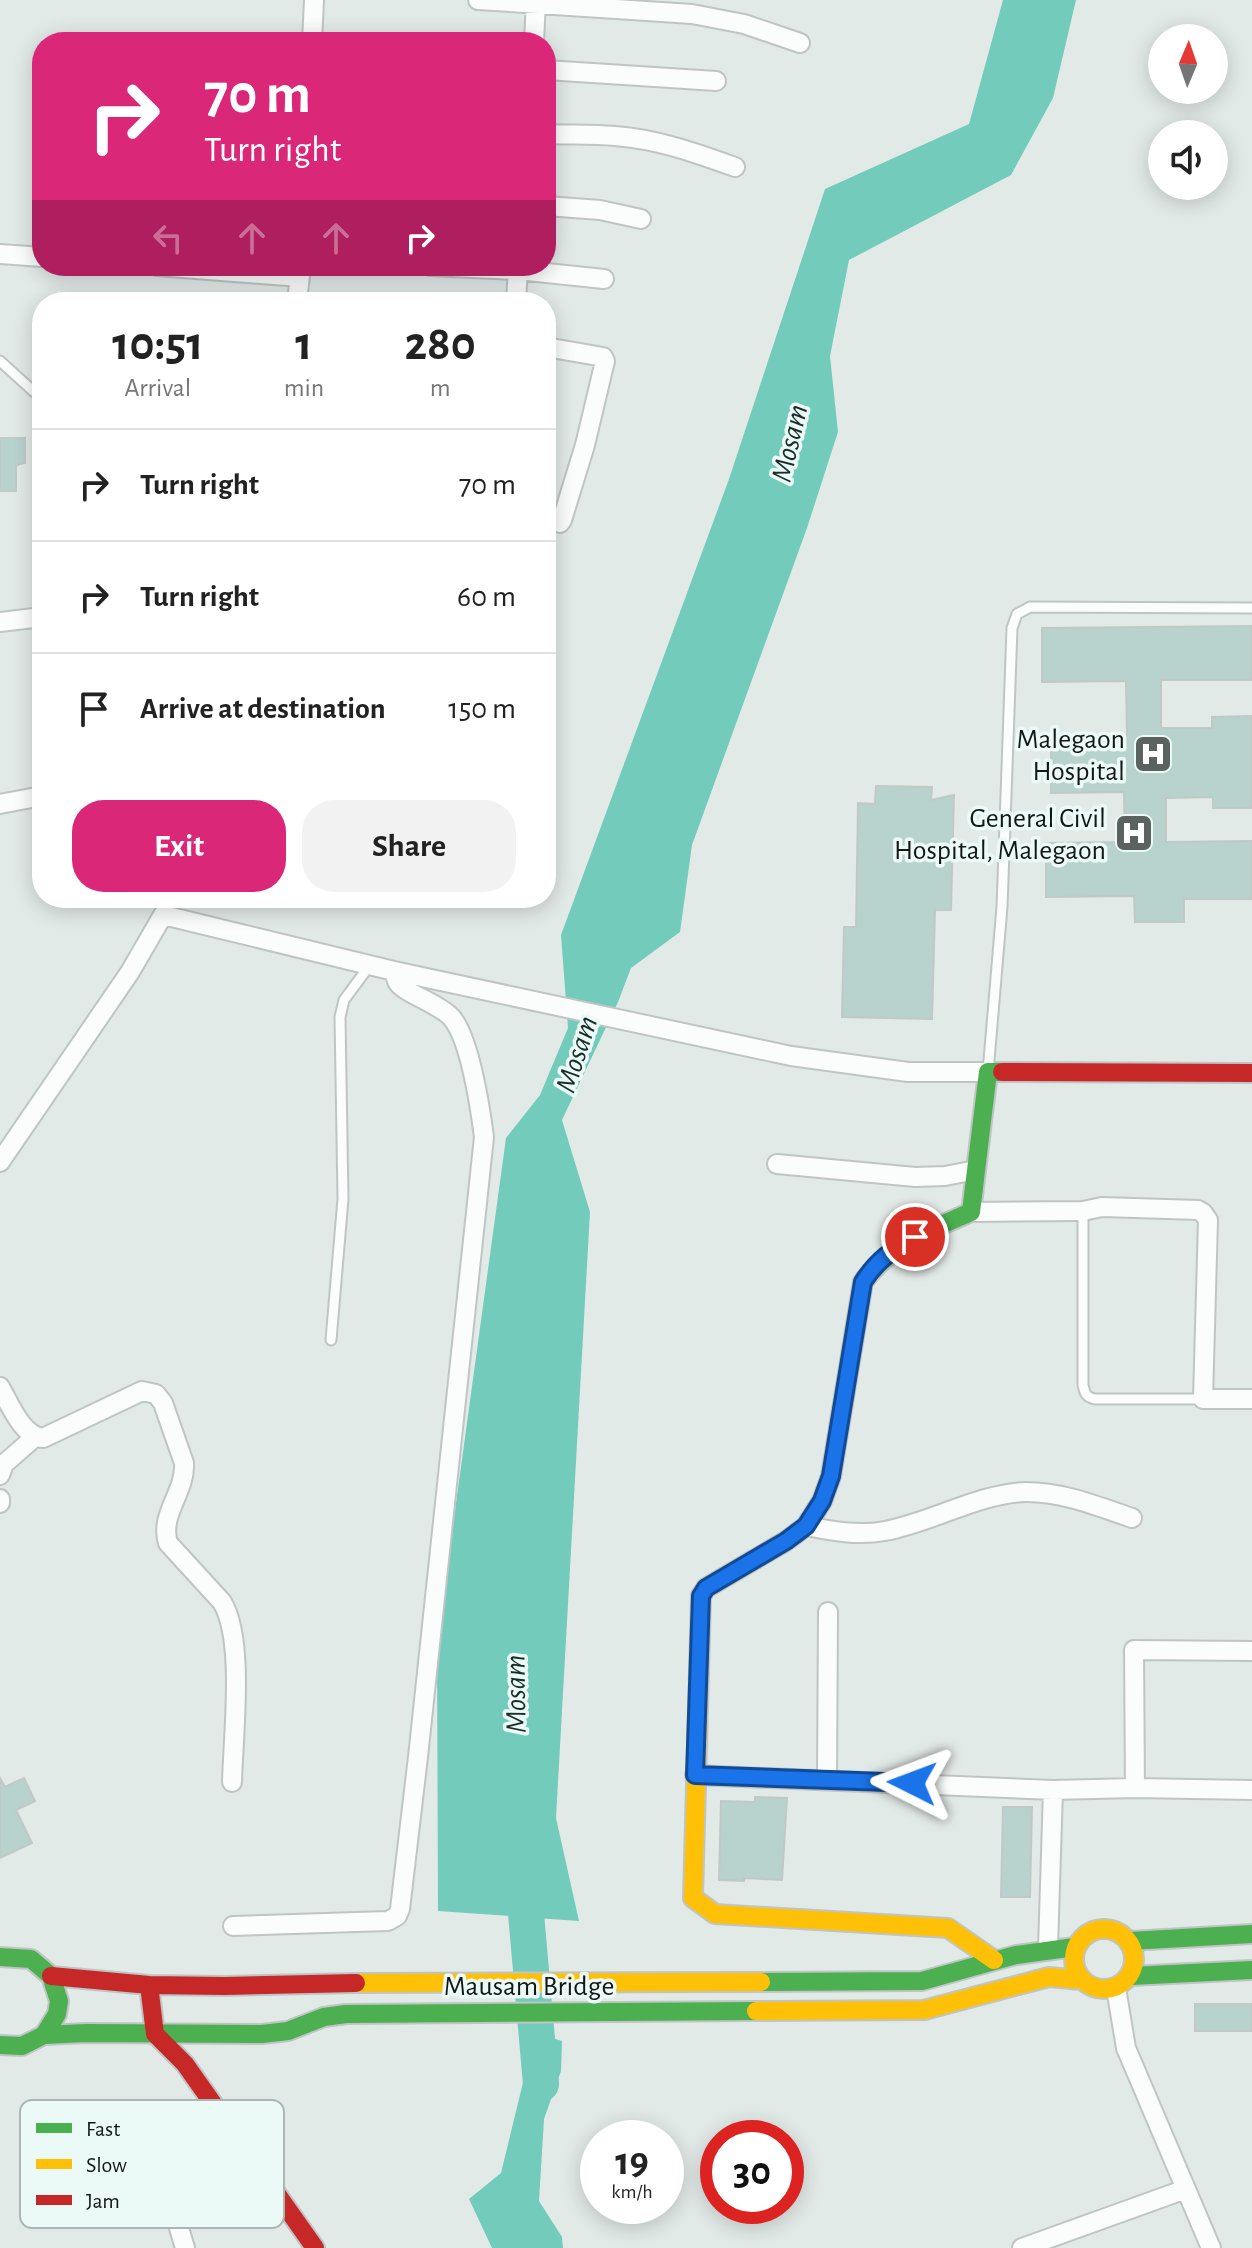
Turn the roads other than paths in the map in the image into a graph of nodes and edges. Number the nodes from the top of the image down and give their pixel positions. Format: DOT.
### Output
graph roads {
  1 [pos="314,0"];
  2 [pos="478,0"];
  3 [pos="536,2"];
  4 [pos="312,32"];
  5 [pos="534,32"];
  6 [pos="800,43"];
  7 [pos="556,71"];
  8 [pos="716,81"];
  9 [pos="556,134"];
  10 [pos="735,167"];
  11 [pos="556,207"];
  12 [pos="641,219"];
  13 [pos="0,254"];
  14 [pos="32,256"];
  15 [pos="556,273"];
  16 [pos="604,279"];
  17 [pos="556,349"];
  18 [pos="0,361"];
  19 [pos="32,390"];
  20 [pos="556,522"];
  21 [pos="1252,608"];
  22 [pos="32,618"];
  23 [pos="0,622"];
  24 [pos="32,798"];
  25 [pos="0,804"];
  26 [pos="164,908"];
  27 [pos="172,908"];
  28 [pos="370,965"];
  29 [pos="394,971"];
  30 [pos="988,1072"];
  31 [pos="1252,1073"];
  32 [pos="0,1162"];
  33 [pos="777,1164"];
  34 [pos="976,1170"];
  35 [pos="1083,1211"];
  36 [pos="971,1212"];
  37 [pos="331,1340"];
  38 [pos="0,1387"];
  39 [pos="1203,1399"];
  40 [pos="1252,1399"];
  41 [pos="35,1437"];
  42 [pos="0,1475"];
  43 [pos="1132,1518"];
  44 [pos="806,1526"];
  45 [pos="828,1612"];
  46 [pos="1252,1651"];
  47 [pos="695,1775"];
  48 [pos="827,1780"];
  49 [pos="232,1782"];
  50 [pos="1135,1788"];
  51 [pos="1053,1790"];
  52 [pos="1252,1790"];
  53 [pos="233,1926"];
  54 [pos="1252,1934"];
  55 [pos="1130,1941"];
  56 [pos="1075,1947"];
  57 [pos="1048,1948"];
  58 [pos="0,1957"];
  59 [pos="994,1960"];
  60 [pos="1252,1970"];
  61 [pos="51,1976"];
  62 [pos="1082,1980"];
  63 [pos="1123,1982"];
  64 [pos="149,1985"];
  65 [pos="155,2034"];
  66 [pos="44,2035"];
  67 [pos="0,2046"];
  68 [pos="210,2100"];
  69 [pos="1186,2189"];
  70 [pos="284,2204"];
  71 [pos="179,2228"];
  72 [pos="185,2248"];
  73 [pos="315,2248"];
  74 [pos="1022,2248"];
  75 [pos="1211,2248"];
  1 -- 4 [label="street"];
  2 -- 3 [label="street"];
  3 -- 5 [label="street"];
  3 -- 6 [label="street"];
  7 -- 8 [label="street"];
  9 -- 10 [label="street"];
  11 -- 12 [label="street"];
  13 -- 14 [label="street"];
  15 -- 16 [label="street"];
  17 -- 20 [label="street"];
  18 -- 19 [label="lane"];
  21 -- 30 [label="lane"];
  22 -- 23 [label="street"];
  24 -- 25 [label="street"];
  26 -- 32 [label="street"];
  27 -- 28 [label="street"];
  28 -- 29 [label="street"];
  28 -- 37 [label="lane"];
  29 -- 30 [label="street"];
  29 -- 53 [label="street"];
  30 -- 31 [label="main road"];
  30 -- 34 [label="main road"];
  33 -- 34 [label="street"];
  34 -- 36 [label="main road"];
  35 -- 36 [label="street"];
  35 -- 39 [label="lane"];
  35 -- 39 [label="street"];
  36 -- 44 [label="main road"];
  38 -- 41 [label="street"];
  39 -- 40 [label="street"];
  41 -- 42 [label="street"];
  41 -- 49 [label="street"];
  43 -- 44 [label="street"];
  44 -- 47 [label="main road"];
  45 -- 48 [label="street"];
  46 -- 50 [label="street"];
  47 -- 48 [label="street"];
  47 -- 59 [label="main road"];
  48 -- 51 [label="street"];
  50 -- 51 [label="street"];
  50 -- 52 [label="street"];
  51 -- 57 [label="street"];
  54 -- 55 [label="main road"];
  55 -- 56 [label="main road"];
  55 -- 63 [label="main road"];
  56 -- 57 [label="main road"];
  56 -- 62 [label="main road"];
  57 -- 59 [label="main road"];
  58 -- 61 [label="main road"];
  59 -- 64 [label="main road"];
  60 -- 63 [label="main road"];
  61 -- 64 [label="main road"];
  61 -- 66 [label="main road"];
  62 -- 63 [label="main road"];
  62 -- 65 [label="main road, Mausam Bridge"];
  63 -- 69 [label="street"];
  64 -- 65 [label="main road"];
  65 -- 66 [label="main road, Mausam Bridge"];
  65 -- 68 [label="main road"];
  66 -- 67 [label="main road, Mausam Bridge"];
  69 -- 74 [label="street"];
  69 -- 75 [label="street"];
  70 -- 73 [label="main road"];
  71 -- 72 [label="street"];
}
